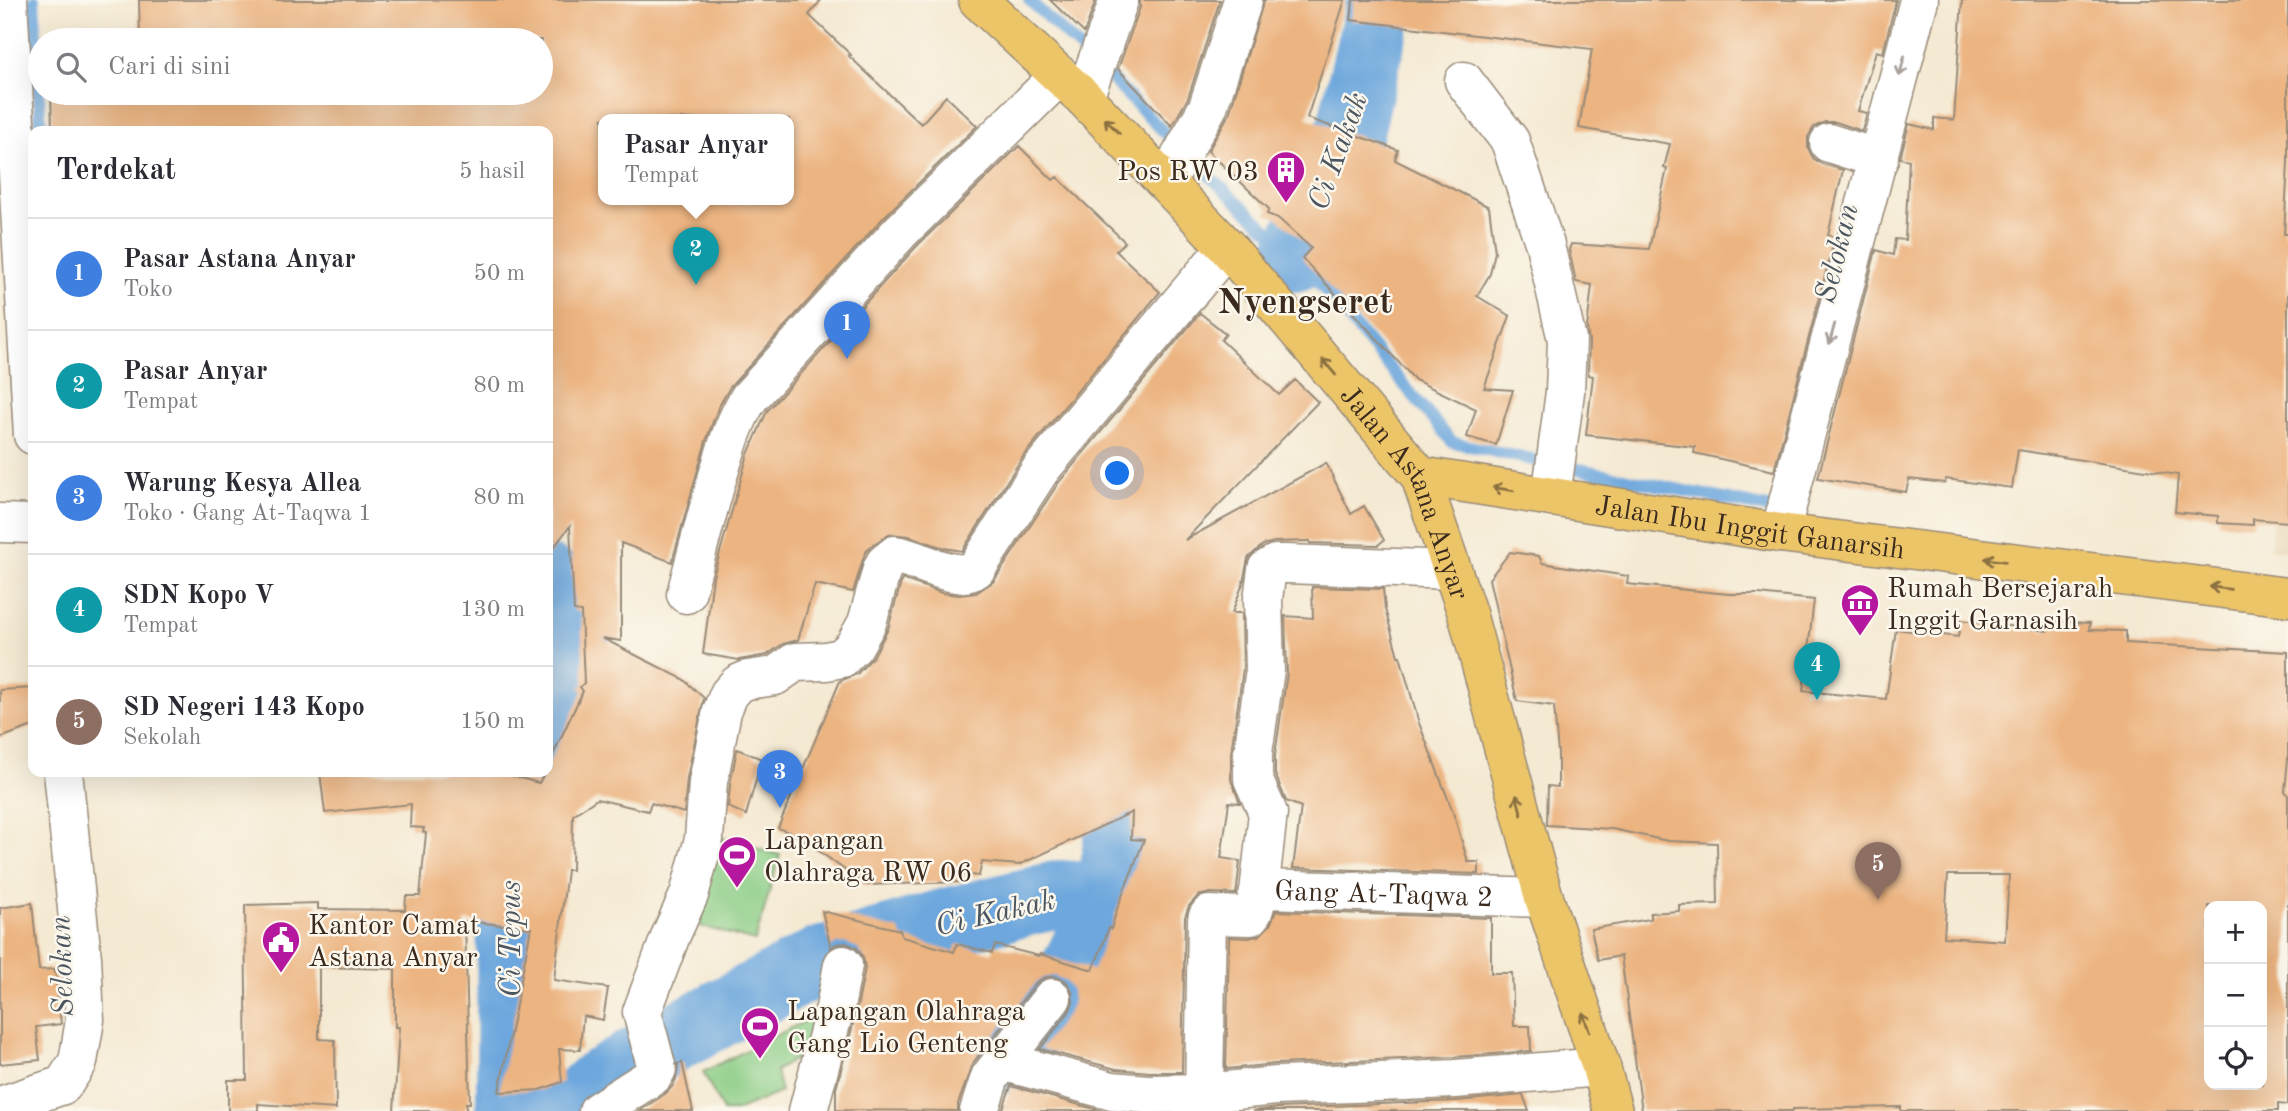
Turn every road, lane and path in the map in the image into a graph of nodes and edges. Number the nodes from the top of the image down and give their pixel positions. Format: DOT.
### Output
graph roads {
  1 [pos="8,0"];
  2 [pos="1119,0"];
  3 [pos="1243,0"];
  4 [pos="1919,0"];
  5 [pos="991,5"];
  6 [pos="1464,81"];
  7 [pos="1072,87"];
  8 [pos="1829,144"];
  9 [pos="1879,159"];
  10 [pos="1166,182"];
  11 [pos="1227,247"];
  12 [pos="28,348"];
  13 [pos="1420,476"];
  14 [pos="1552,497"];
  15 [pos="0,523"];
  16 [pos="28,524"];
  17 [pos="1780,533"];
  18 [pos="1452,570"];
  19 [pos="687,594"];
  20 [pos="2288,597"];
  21 [pos="63,777"];
  22 [pos="1259,892"];
  23 [pos="1544,898"];
  24 [pos="843,965"];
  25 [pos="1052,998"];
  26 [pos="1009,1061"];
  27 [pos="1601,1067"];
  28 [pos="1204,1093"];
  29 [pos="0,1108"];
  30 [pos="598,1111"];
  31 [pos="808,1111"];
  32 [pos="979,1111"];
  33 [pos="1613,1111"];
  1 -- 12 [label="street"];
  2 -- 7 [label="street"];
  3 -- 10 [label="street"];
  4 -- 9 [label="street, one-way"];
  5 -- 7 [label="main road, Jalan Astana Anyar"];
  6 -- 14 [label="street"];
  10 -- 7 [label="main road, Jalan Astana Anyar, one-way"];
  7 -- 19 [label="street"];
  8 -- 9 [label="street"];
  9 -- 17 [label="street, one-way"];
  10 -- 11 [label="main road, Jalan Astana Anyar"];
  13 -- 11 [label="main road, Jalan Astana Anyar, one-way"];
  11 -- 30 [label="street"];
  14 -- 13 [label="main road, Jalan Ibu Inggit Ganarsih, one-way"];
  13 -- 18 [label="main road, Jalan Astana Anyar"];
  14 -- 17 [label="main road, Jalan Ibu Inggit Ganarsih"];
  15 -- 16 [label="street"];
  20 -- 17 [label="main road, Jalan Ibu Inggit Ganarsih, one-way"];
  18 -- 22 [label="street"];
  23 -- 18 [label="main road, Jalan Astana Anyar, one-way"];
  21 -- 29 [label="street"];
  22 -- 23 [label="street, Gang At-Taqwa 2"];
  22 -- 28 [label="street, Gang At-Taqwa 2"];
  27 -- 23 [label="main road, Jalan Astana Anyar, one-way"];
  24 -- 31 [label="street"];
  25 -- 26 [label="street"];
  26 -- 28 [label="street"];
  26 -- 32 [label="street"];
  27 -- 28 [label="street"];
  27 -- 33 [label="main road, Jalan Astana Anyar"];
}
